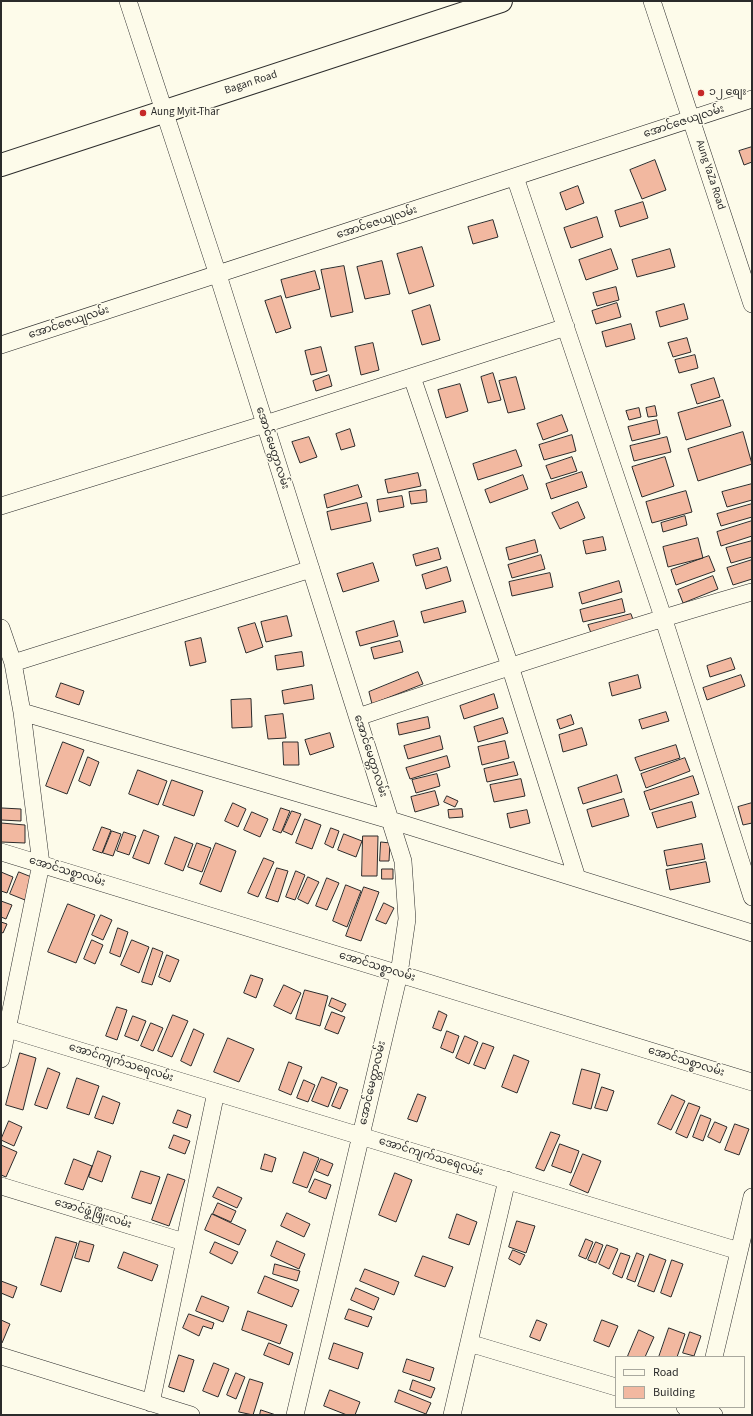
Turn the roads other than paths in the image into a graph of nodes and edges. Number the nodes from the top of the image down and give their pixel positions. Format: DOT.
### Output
graph roads {
  1 [pos="128,1"];
  2 [pos="501,1"];
  3 [pos="652,1"];
  4 [pos="752,99"];
  5 [pos="164,112"];
  6 [pos="691,119"];
  7 [pos="1,165"];
  8 [pos="515,177"];
  9 [pos="218,275"];
  10 [pos="752,304"];
  11 [pos="566,327"];
  12 [pos="1,345"];
  13 [pos="412,377"];
  14 [pos="265,424"];
  15 [pos="1,506"];
  16 [pos="311,568"];
  17 [pos="752,592"];
  18 [pos="663,617"];
  19 [pos="1,628"];
  20 [pos="13,663"];
  21 [pos="510,666"];
  22 [pos="22,712"];
  23 [pos="358,717"];
  24 [pos="390,820"];
  25 [pos="1,852"];
  26 [pos="41,864"];
  27 [pos="577,878"];
  28 [pos="752,897"];
  29 [pos="752,933"];
  30 [pos="399,974"];
  31 [pos="8,1029"];
  32 [pos="1,1059"];
  33 [pos="752,1082"];
  34 [pos="216,1092"];
  35 [pos="361,1136"];
  36 [pos="507,1180"];
  37 [pos="1,1186"];
  38 [pos="752,1196"];
  39 [pos="184,1242"];
  40 [pos="740,1251"];
  41 [pos="469,1343"];
  42 [pos="1,1356"];
  43 [pos="714,1356"];
  44 [pos="615,1387"];
  45 [pos="150,1403"];
  46 [pos="191,1415"];
  47 [pos="295,1415"];
  48 [pos="452,1415"];
  1 -- 5 [label="street"];
  2 -- 5 [label="street, Bagan Road"];
  3 -- 6 [label="street, Aung YaZa Road"];
  4 -- 6 [label="street, အောင်ဇေယျလမ်း"];
  5 -- 7 [label="street, Bagan Road"];
  5 -- 9 [label="street, အောင်မေတ္တာလမ်း"];
  6 -- 8 [label="street, အောင်ဇေယျလမ်း"];
  6 -- 10 [label="street, Aung YaZa Road"];
  8 -- 9 [label="street, အောင်ဇေယျလမ်း"];
  8 -- 11 [label="street"];
  9 -- 12 [label="street, အောင်ဇေယျလမ်း"];
  9 -- 14 [label="street, အောင်မေတ္တာလမ်း"];
  11 -- 13 [label="street"];
  11 -- 18 [label="street"];
  13 -- 14 [label="street"];
  13 -- 21 [label="street"];
  14 -- 15 [label="street"];
  14 -- 16 [label="street, အောင်မေတ္တာလမ်း"];
  16 -- 20 [label="street"];
  16 -- 23 [label="street, အောင်မေတ္တာလမ်း"];
  17 -- 18 [label="street"];
  18 -- 21 [label="street"];
  18 -- 28 [label="street"];
  19 -- 20 [label="street"];
  20 -- 22 [label="street"];
  21 -- 23 [label="street"];
  21 -- 27 [label="street"];
  22 -- 24 [label="street"];
  22 -- 26 [label="street"];
  23 -- 24 [label="street, အောင်မေတ္တာလမ်း"];
  24 -- 27 [label="street"];
  24 -- 30 [label="street, အောင်မေတ္တာလမ်း"];
  25 -- 26 [label="street, အောင်သစ္စာလမ်း"];
  26 -- 30 [label="street, အောင်သစ္စာလမ်း"];
  26 -- 31 [label="street"];
  27 -- 29 [label="street"];
  30 -- 33 [label="street, အောင်သစ္စာလမ်း"];
  30 -- 35 [label="street, အောင်မေတ္တာလမ်း"];
  31 -- 32 [label="street"];
  31 -- 34 [label="street, အောင်ကျက်သရေလမ်း"];
  34 -- 35 [label="street, အောင်ကျက်သရေလမ်း"];
  34 -- 39 [label="street"];
  35 -- 36 [label="street, အောင်ကျက်သရေလမ်း"];
  35 -- 47 [label="street, အောင်မေတ္တာလမ်း"];
  36 -- 40 [label="street, အောင်ကျက်သရေလမ်း"];
  36 -- 41 [label="street"];
  37 -- 39 [label="street, အောင်ဖွံ့ဖြိုးလမ်း"];
  38 -- 40 [label="street"];
  39 -- 45 [label="street"];
  40 -- 43 [label="street"];
  41 -- 44 [label="street"];
  41 -- 48 [label="street"];
  42 -- 45 [label="street"];
  45 -- 46 [label="street"];
}
